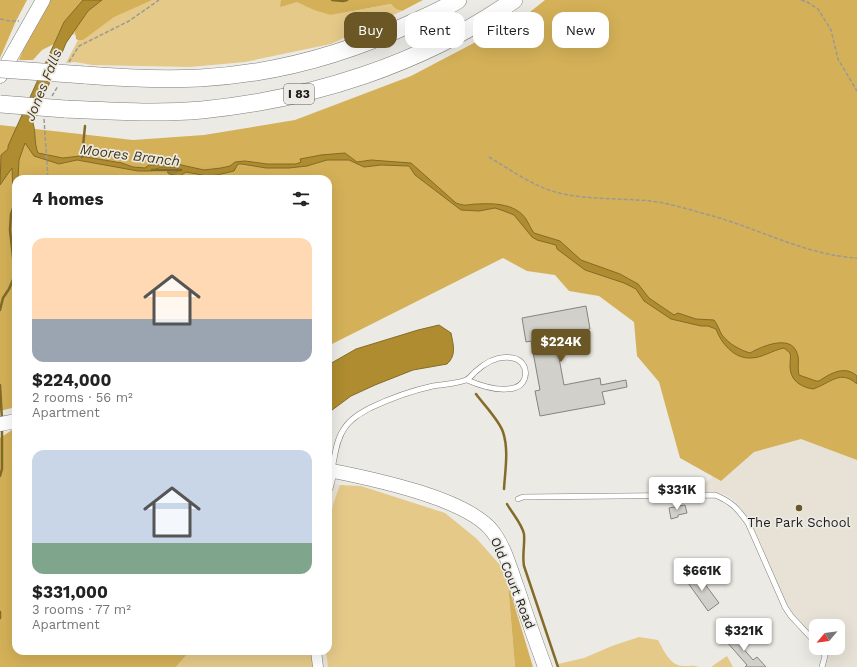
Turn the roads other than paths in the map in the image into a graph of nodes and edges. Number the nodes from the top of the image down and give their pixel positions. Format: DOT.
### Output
graph roads {
  1 [pos="43,0"];
  2 [pos="458,0"];
  3 [pos="514,0"];
  4 [pos="0,69"];
  5 [pos="0,77"];
  6 [pos="0,104"];
  7 [pos="467,380"];
  8 [pos="332,463"];
  9 [pos="332,470"];
  10 [pos="518,499"];
  11 [pos="809,635"];
  12 [pos="316,655"];
  13 [pos="824,655"];
  14 [pos="318,667"];
  15 [pos="545,667"];
  16 [pos="822,667"];
  1 -- 5 [label="main road"];
  2 -- 4 [label="highway, I 83, bridge"];
  3 -- 6 [label="highway, I 83, bridge"];
  7 -- 7 [label="lane"];
  7 -- 8 [label="lane"];
  9 -- 15 [label="main road, Old Court Road"];
  10 -- 11 [label="lane"];
  12 -- 14 [label="street"];
  13 -- 16 [label="lane"];
}
